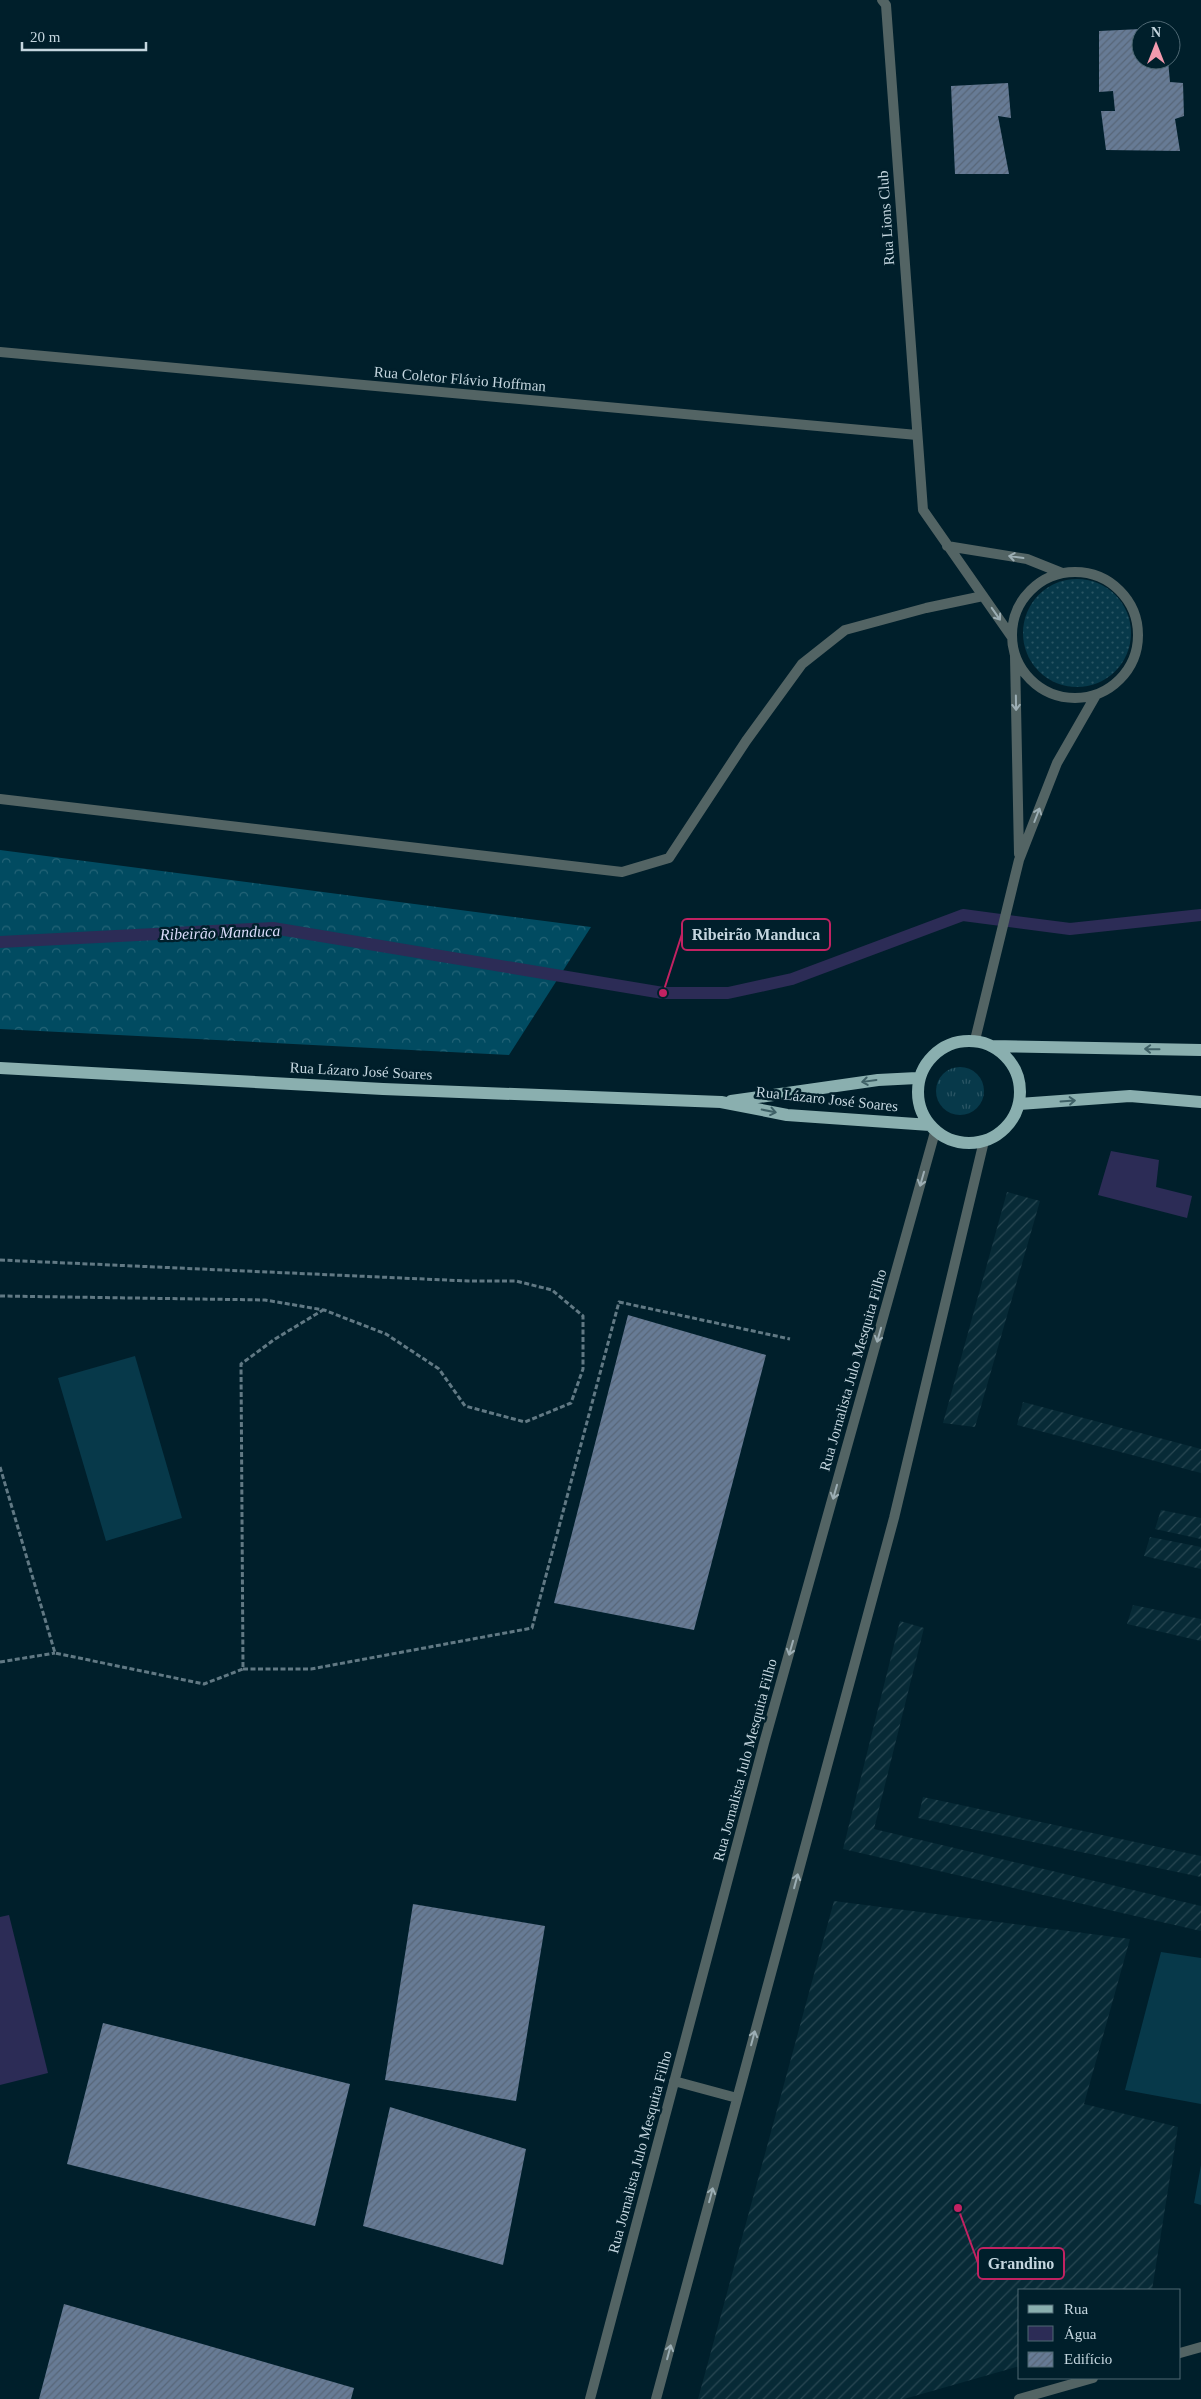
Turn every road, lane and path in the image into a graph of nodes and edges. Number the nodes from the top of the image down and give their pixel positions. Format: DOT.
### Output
graph roads {
  1 [pos="882,0"];
  2 [pos="0,352"];
  3 [pos="917,435"];
  4 [pos="947,546"];
  5 [pos="1062,573"];
  6 [pos="983,596"];
  7 [pos="1011,636"];
  8 [pos="1015,654"];
  9 [pos="1096,695"];
  10 [pos="0,799"];
  11 [pos="1019,860"];
  12 [pos="975,1040"];
  13 [pos="992,1046"];
  14 [pos="1201,1050"];
  15 [pos="0,1068"];
  16 [pos="917,1078"];
  17 [pos="721,1102"];
  18 [pos="1201,1102"];
  19 [pos="1019,1104"];
  20 [pos="933,1128"];
  21 [pos="984,1141"];
  22 [pos="0,1260"];
  23 [pos="0,1296"];
  24 [pos="324,1310"];
  25 [pos="790,1339"];
  26 [pos="0,1467"];
  27 [pos="55,1653"];
  28 [pos="0,1662"];
  29 [pos="243,1669"];
  30 [pos="674,2082"];
  31 [pos="737,2098"];
  32 [pos="1201,2347"];
  33 [pos="1181,2353"];
  34 [pos="1089,2379"];
  35 [pos="591,2399"];
  36 [pos="656,2399"];
  37 [pos="1019,2399"];
  1 -- 3 [label="street, Rua Lions Club"];
  2 -- 3 [label="street, Rua Coletor Flávio Hoffman"];
  3 -- 4 [label="street, Rua Lions Club"];
  5 -- 4 [label="street, one-way"];
  4 -- 6 [label="street, Rua Lions Club"];
  5 -- 7 [label="street"];
  5 -- 9 [label="street"];
  6 -- 7 [label="street, Rua Lions Club, one-way"];
  6 -- 10 [label="street"];
  7 -- 8 [label="street"];
  8 -- 9 [label="street"];
  8 -- 11 [label="street, one-way"];
  11 -- 9 [label="street, one-way"];
  11 -- 12 [label="street"];
  12 -- 13 [label="main road"];
  12 -- 16 [label="main road"];
  14 -- 13 [label="main road, one-way"];
  13 -- 19 [label="main road"];
  15 -- 17 [label="main road, Rua Lázaro José Soares"];
  16 -- 17 [label="main road, Rua Lázaro José Soares, one-way"];
  16 -- 20 [label="main road"];
  17 -- 20 [label="main road, Rua Lázaro José Soares, one-way"];
  19 -- 18 [label="main road, one-way"];
  19 -- 21 [label="main road"];
  20 -- 21 [label="main road"];
  20 -- 30 [label="street, Rua Jornalista Julo Mesquita Filho, one-way"];
  31 -- 21 [label="street, one-way"];
  22 -- 24 [label="path"];
  23 -- 24 [label="path"];
  24 -- 29 [label="path"];
  25 -- 29 [label="path"];
  26 -- 27 [label="path"];
  27 -- 28 [label="path"];
  27 -- 29 [label="path"];
  30 -- 31 [label="street"];
  30 -- 35 [label="street, Rua Jornalista Julo Mesquita Filho"];
  36 -- 31 [label="street, one-way"];
  32 -- 33 [label="street"];
  34 -- 37 [label="street"];
}
